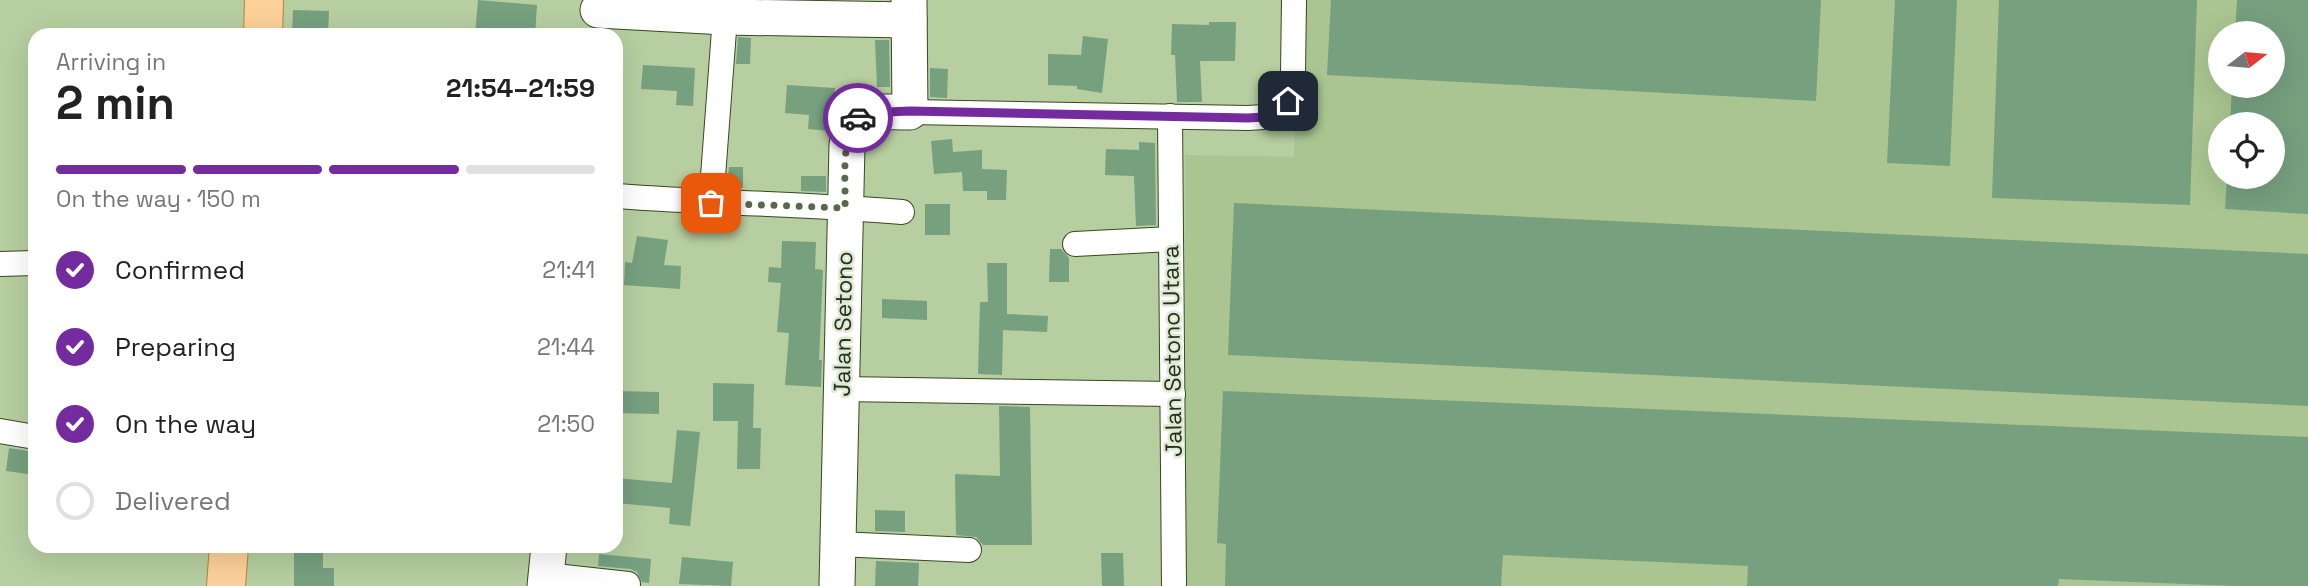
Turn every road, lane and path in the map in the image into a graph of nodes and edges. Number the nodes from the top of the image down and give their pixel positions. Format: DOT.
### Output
graph roads {
  1 [pos="264,0"];
  2 [pos="1294,0"];
  3 [pos="909,10"];
  4 [pos="598,15"];
  5 [pos="725,17"];
  6 [pos="263,28"];
  7 [pos="910,111"];
  8 [pos="1170,116"];
  9 [pos="623,197"];
  10 [pos="711,203"];
  11 [pos="845,208"];
  12 [pos="902,212"];
  13 [pos="1171,239"];
  14 [pos="1076,244"];
  15 [pos="28,263"];
  16 [pos="0,264"];
  17 [pos="842,389"];
  18 [pos="1173,394"];
  19 [pos="0,431"];
  20 [pos="28,436"];
  21 [pos="838,544"];
  22 [pos="969,550"];
  23 [pos="228,553"];
  24 [pos="547,569"];
  25 [pos="628,584"];
  26 [pos="226,586"];
  27 [pos="837,586"];
  28 [pos="1174,586"];
  1 -- 6 [label="main road"];
  2 -- 8 [label="street"];
  3 -- 5 [label="street"];
  3 -- 7 [label="street"];
  4 -- 5 [label="street"];
  5 -- 10 [label="street"];
  7 -- 8 [label="street"];
  7 -- 11 [label="street, Jalan Setono"];
  8 -- 13 [label="street, Jalan Setono Utara"];
  9 -- 10 [label="street"];
  10 -- 11 [label="street"];
  11 -- 12 [label="street"];
  11 -- 17 [label="street, Jalan Setono"];
  13 -- 14 [label="street"];
  13 -- 18 [label="street, Jalan Setono Utara"];
  15 -- 16 [label="street"];
  17 -- 18 [label="street"];
  17 -- 21 [label="street, Jalan Setono"];
  18 -- 28 [label="street, Jalan Setono Utara"];
  19 -- 20 [label="street"];
  21 -- 22 [label="street"];
  21 -- 27 [label="street, Jalan Setono"];
  23 -- 26 [label="main road"];
  24 -- 25 [label="street"];
}
